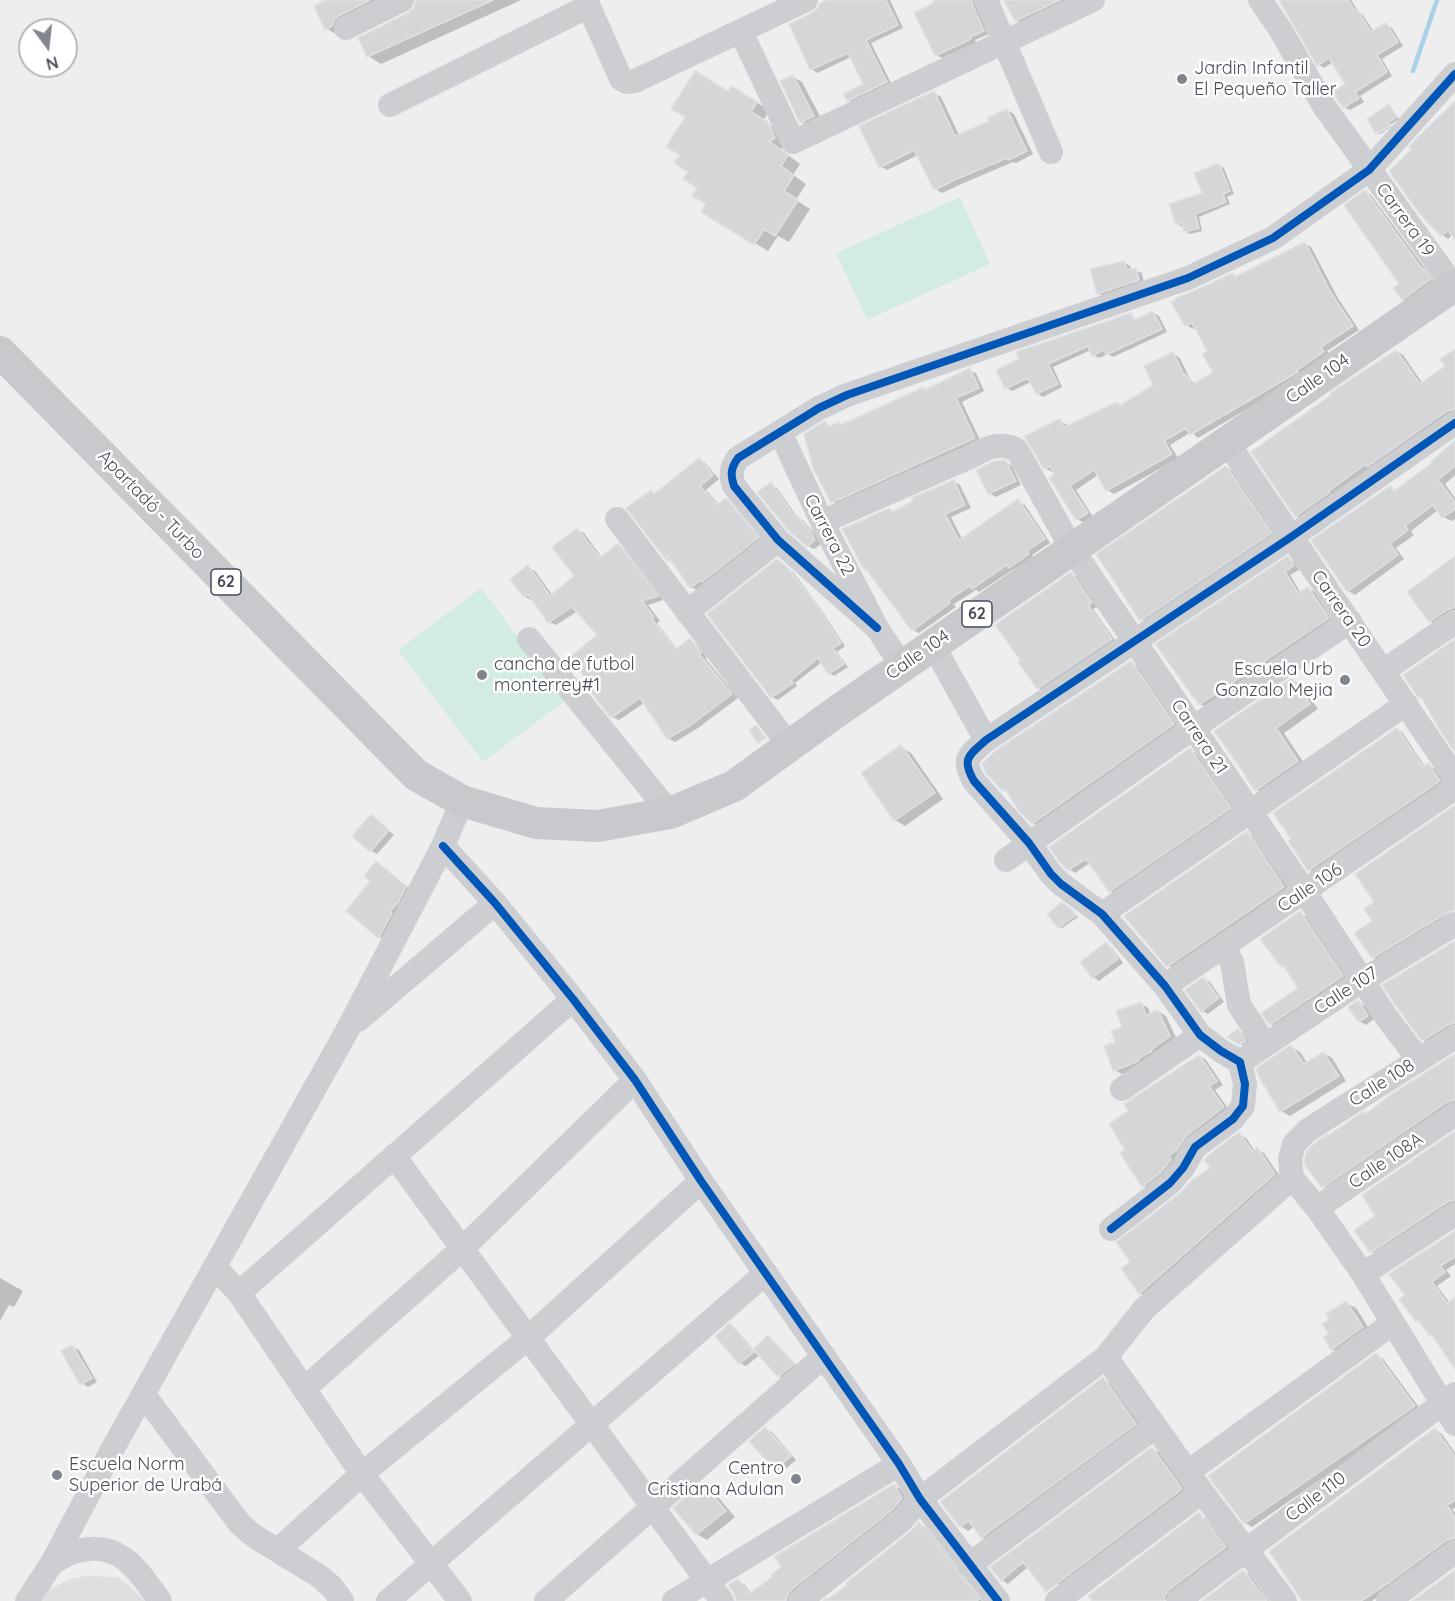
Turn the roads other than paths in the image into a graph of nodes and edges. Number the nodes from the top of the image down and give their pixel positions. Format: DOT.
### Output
graph roads {
  1 [pos="402,0"];
  2 [pos="806,0"];
  3 [pos="986,0"];
  4 [pos="1093,0"];
  5 [pos="1260,0"];
  6 [pos="587,3"];
  7 [pos="346,27"];
  8 [pos="741,32"];
  9 [pos="1004,42"];
  10 [pos="1455,74"];
  11 [pos="390,105"];
  12 [pos="1051,152"];
  13 [pos="1369,170"];
  14 [pos="1455,286"];
  15 [pos="0,352"];
  16 [pos="1455,423"];
  17 [pos="780,432"];
  18 [pos="1227,442"];
  19 [pos="617,519"];
  20 [pos="822,522"];
  21 [pos="1291,537"];
  22 [pos="778,540"];
  23 [pos="1072,549"];
  24 [pos="687,612"];
  25 [pos="1350,621"];
  26 [pos="1455,622"];
  27 [pos="877,628"];
  28 [pos="529,639"];
  29 [pos="1134,641"];
  30 [pos="933,645"];
  31 [pos="902,666"];
  32 [pos="1383,671"];
  33 [pos="1406,704"];
  34 [pos="1193,728"];
  35 [pos="986,740"];
  36 [pos="789,745"];
  37 [pos="1455,777"];
  38 [pos="1455,788"];
  39 [pos="462,801"];
  40 [pos="1250,812"];
  41 [pos="670,813"];
  42 [pos="1029,843"];
  43 [pos="443,846"];
  44 [pos="1006,860"];
  45 [pos="1305,892"];
  46 [pos="495,903"];
  47 [pos="1101,914"];
  48 [pos="1455,924"];
  49 [pos="1223,947"];
  50 [pos="1363,980"];
  51 [pos="1165,987"];
  52 [pos="573,999"];
  53 [pos="348,1029"];
  54 [pos="1200,1035"];
  55 [pos="1455,1036"];
  56 [pos="1268,1043"];
  57 [pos="1419,1060"];
  58 [pos="1240,1062"];
  59 [pos="635,1080"];
  60 [pos="1122,1089"];
  61 [pos="1455,1114"];
  62 [pos="394,1156"];
  63 [pos="1292,1178"];
  64 [pos="701,1181"];
  65 [pos="1317,1208"];
  66 [pos="1455,1214"];
  67 [pos="1111,1229"];
  68 [pos="462,1248"];
  69 [pos="215,1267"];
  70 [pos="765,1273"];
  71 [pos="1363,1274"];
  72 [pos="239,1293"];
  73 [pos="1393,1323"];
  74 [pos="528,1338"];
  75 [pos="824,1356"];
  76 [pos="1106,1357"];
  77 [pos="304,1389"];
  78 [pos="144,1395"];
  79 [pos="1449,1398"];
  80 [pos="592,1424"];
  81 [pos="1455,1424"];
  82 [pos="1155,1427"];
  83 [pos="898,1464"];
  84 [pos="1188,1472"];
  85 [pos="362,1474"];
  86 [pos="1202,1492"];
  87 [pos="920,1499"];
  88 [pos="653,1507"];
  89 [pos="278,1550"];
  90 [pos="1246,1550"];
  91 [pos="1455,1552"];
  92 [pos="51,1563"];
  93 [pos="431,1564"];
  94 [pos="969,1565"];
  95 [pos="708,1581"];
  96 [pos="27,1601"];
  97 [pos="160,1601"];
  98 [pos="342,1601"];
  99 [pos="388,1601"];
  100 [pos="460,1601"];
  101 [pos="546,1601"];
  102 [pos="674,1601"];
  103 [pos="722,1601"];
  104 [pos="800,1601"];
  105 [pos="998,1601"];
  106 [pos="1057,1601"];
  107 [pos="1178,1601"];
  108 [pos="1285,1601"];
  109 [pos="1388,1601"];
  1 -- 7 [label="street"];
  2 -- 8 [label="street"];
  3 -- 9 [label="street"];
  4 -- 9 [label="street"];
  5 -- 13 [label="street, Carrera 19"];
  6 -- 8 [label="street"];
  6 -- 11 [label="street"];
  8 -- 9 [label="street"];
  9 -- 12 [label="street"];
  10 -- 13 [label="street"];
  13 -- 14 [label="street, Carrera 19"];
  13 -- 17 [label="street"];
  14 -- 18 [label="main road, Calle 104 / 62"];
  15 -- 39 [label="main road, Apartadó - Turbo / 62"];
  16 -- 21 [label="street"];
  17 -- 20 [label="street, Carrera 22"];
  17 -- 22 [label="street"];
  18 -- 21 [label="street, Carrera 20"];
  18 -- 23 [label="main road, Calle 104 / 62"];
  19 -- 24 [label="street"];
  20 -- 23 [label="street, Carrera 21"];
  20 -- 27 [label="street, Carrera 22"];
  21 -- 25 [label="street, Carrera 20"];
  21 -- 29 [label="street"];
  22 -- 24 [label="street"];
  22 -- 27 [label="street"];
  23 -- 29 [label="street, Carrera 21"];
  23 -- 30 [label="main road, Calle 104 / 62"];
  24 -- 36 [label="street"];
  25 -- 32 [label="street, Carrera 20"];
  25 -- 34 [label="street"];
  26 -- 32 [label="street"];
  27 -- 31 [label="street, Carrera 22"];
  28 -- 41 [label="street"];
  29 -- 34 [label="street, Carrera 21"];
  29 -- 35 [label="street"];
  30 -- 31 [label="main road, Calle 104 / 62"];
  30 -- 35 [label="street"];
  31 -- 36 [label="main road, Calle 104 / 62"];
  32 -- 33 [label="street, Carrera 20"];
  33 -- 37 [label="street, Carrera 20"];
  33 -- 40 [label="street"];
  34 -- 40 [label="street, Carrera 21"];
  34 -- 42 [label="street"];
  35 -- 42 [label="street"];
  36 -- 41 [label="main road, Calle 104 / 62"];
  38 -- 45 [label="street, Calle 106"];
  39 -- 41 [label="main road, Calle 104 / 62"];
  39 -- 43 [label="street"];
  40 -- 45 [label="street, Carrera 21"];
  40 -- 47 [label="street"];
  42 -- 44 [label="street"];
  42 -- 47 [label="street"];
  43 -- 46 [label="street"];
  43 -- 53 [label="street"];
  45 -- 49 [label="street, Calle 106"];
  45 -- 50 [label="street, Carrera 21"];
  46 -- 52 [label="street"];
  46 -- 53 [label="street"];
  47 -- 51 [label="street"];
  48 -- 50 [label="street, Calle 107"];
  49 -- 51 [label="street, Calle 106"];
  49 -- 56 [label="street"];
  50 -- 56 [label="street, Calle 107"];
  50 -- 57 [label="street, Carrera 21"];
  51 -- 54 [label="street"];
  52 -- 59 [label="street"];
  52 -- 62 [label="street"];
  53 -- 69 [label="street"];
  54 -- 58 [label="street"];
  54 -- 60 [label="street"];
  55 -- 57 [label="street, Calle 108"];
  56 -- 58 [label="street, Calle 107"];
  57 -- 63 [label="street, Calle 108"];
  58 -- 67 [label="street"];
  59 -- 64 [label="street"];
  59 -- 68 [label="street"];
  61 -- 65 [label="street, Calle 108A"];
  62 -- 68 [label="street"];
  62 -- 72 [label="street"];
  63 -- 65 [label="street"];
  63 -- 76 [label="street"];
  64 -- 70 [label="street"];
  64 -- 74 [label="street"];
  65 -- 71 [label="street"];
  66 -- 71 [label="street"];
  68 -- 74 [label="street"];
  68 -- 77 [label="street"];
  69 -- 72 [label="street"];
  69 -- 78 [label="street"];
  70 -- 75 [label="street"];
  70 -- 80 [label="street"];
  71 -- 73 [label="street"];
  72 -- 77 [label="street"];
  73 -- 79 [label="street"];
  73 -- 84 [label="street"];
  74 -- 80 [label="street"];
  74 -- 85 [label="street"];
  75 -- 83 [label="street"];
  75 -- 88 [label="street"];
  76 -- 82 [label="street"];
  76 -- 87 [label="street"];
  77 -- 85 [label="street"];
  78 -- 89 [label="street"];
  78 -- 92 [label="street"];
  79 -- 81 [label="street"];
  79 -- 90 [label="street, Calle 110"];
  80 -- 88 [label="street"];
  80 -- 93 [label="street"];
  82 -- 84 [label="street"];
  82 -- 94 [label="street"];
  83 -- 87 [label="street"];
  83 -- 95 [label="street"];
  84 -- 86 [label="street"];
  85 -- 89 [label="street"];
  85 -- 93 [label="street"];
  86 -- 90 [label="street"];
  86 -- 106 [label="street"];
  87 -- 94 [label="street"];
  87 -- 104 [label="street"];
  88 -- 95 [label="street"];
  88 -- 101 [label="street"];
  89 -- 98 [label="street"];
  90 -- 107 [label="street, Calle 110"];
  90 -- 108 [label="street"];
  91 -- 109 [label="street"];
  92 -- 96 [label="street"];
  92 -- 97 [label="street"];
  93 -- 99 [label="street"];
  93 -- 100 [label="street"];
  94 -- 105 [label="street"];
  95 -- 102 [label="street"];
  95 -- 103 [label="street"];
}
